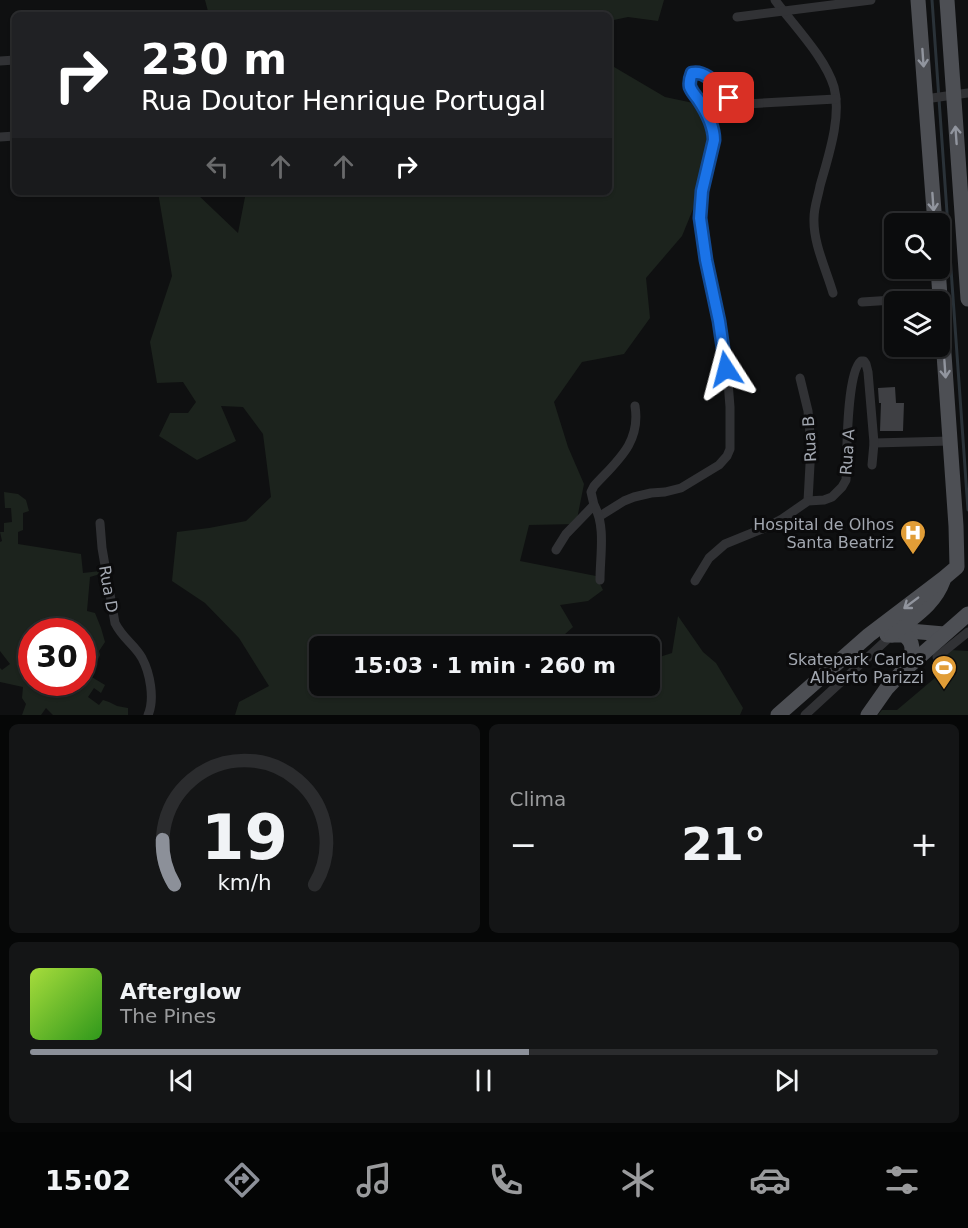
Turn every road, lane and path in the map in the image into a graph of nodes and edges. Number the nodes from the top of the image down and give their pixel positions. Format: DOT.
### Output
graph roads {
  1 [pos="775,0"];
  2 [pos="871,0"];
  3 [pos="918,0"];
  4 [pos="946,0"];
  5 [pos="783,11"];
  6 [pos="737,17"];
  7 [pos="945,97"];
  8 [pos="836,99"];
  9 [pos="964,188"];
  10 [pos="935,213"];
  11 [pos="968,291"];
  12 [pos="833,293"];
  13 [pos="968,298"];
  14 [pos="884,301"];
  15 [pos="862,302"];
  16 [pos="944,357"];
  17 [pos="800,378"];
  18 [pos="635,406"];
  19 [pos="950,441"];
  20 [pos="874,443"];
  21 [pos="872,465"];
  22 [pos="808,501"];
  23 [pos="594,504"];
  24 [pos="600,516"];
  25 [pos="100,523"];
  26 [pos="962,530"];
  27 [pos="556,550"];
  28 [pos="944,578"];
  29 [pos="600,580"];
  30 [pos="695,581"];
  31 [pos="968,614"];
  32 [pos="895,632"];
  33 [pos="968,632"];
  34 [pos="944,634"];
  35 [pos="869,635"];
  36 [pos="937,657"];
  37 [pos="902,672"];
  38 [pos="148,715"];
  39 [pos="778,715"];
  40 [pos="805,715"];
  41 [pos="868,715"];
  1 -- 5 [label="street"];
  2 -- 5 [label="street"];
  3 -- 7 [label="main road, one-way"];
  4 -- 7 [label="main road"];
  5 -- 6 [label="street"];
  5 -- 8 [label="street"];
  9 -- 7 [label="main road, one-way"];
  7 -- 10 [label="main road, one-way"];
  8 -- 12 [label="street"];
  8 -- 24 [label="street"];
  9 -- 11 [label="main road"];
  11 -- 13 [label="main road"];
  14 -- 15 [label="street"];
  16 -- 19 [label="main road, one-way"];
  17 -- 22 [label="street, Rua B"];
  18 -- 23 [label="street"];
  19 -- 20 [label="street"];
  19 -- 26 [label="main road"];
  20 -- 21 [label="street"];
  20 -- 22 [label="street, Rua A"];
  22 -- 30 [label="street, Rua A"];
  23 -- 24 [label="street"];
  23 -- 27 [label="street"];
  24 -- 29 [label="street"];
  25 -- 38 [label="street, Rua D"];
  26 -- 28 [label="main road"];
  28 -- 32 [label="main road"];
  28 -- 35 [label="main road, one-way"];
  31 -- 34 [label="main road"];
  32 -- 34 [label="main road"];
  32 -- 35 [label="main road"];
  32 -- 37 [label="main road"];
  32 -- 40 [label="street"];
  33 -- 36 [label="street"];
  34 -- 37 [label="main road"];
  35 -- 39 [label="main road"];
  37 -- 41 [label="main road"];
}
